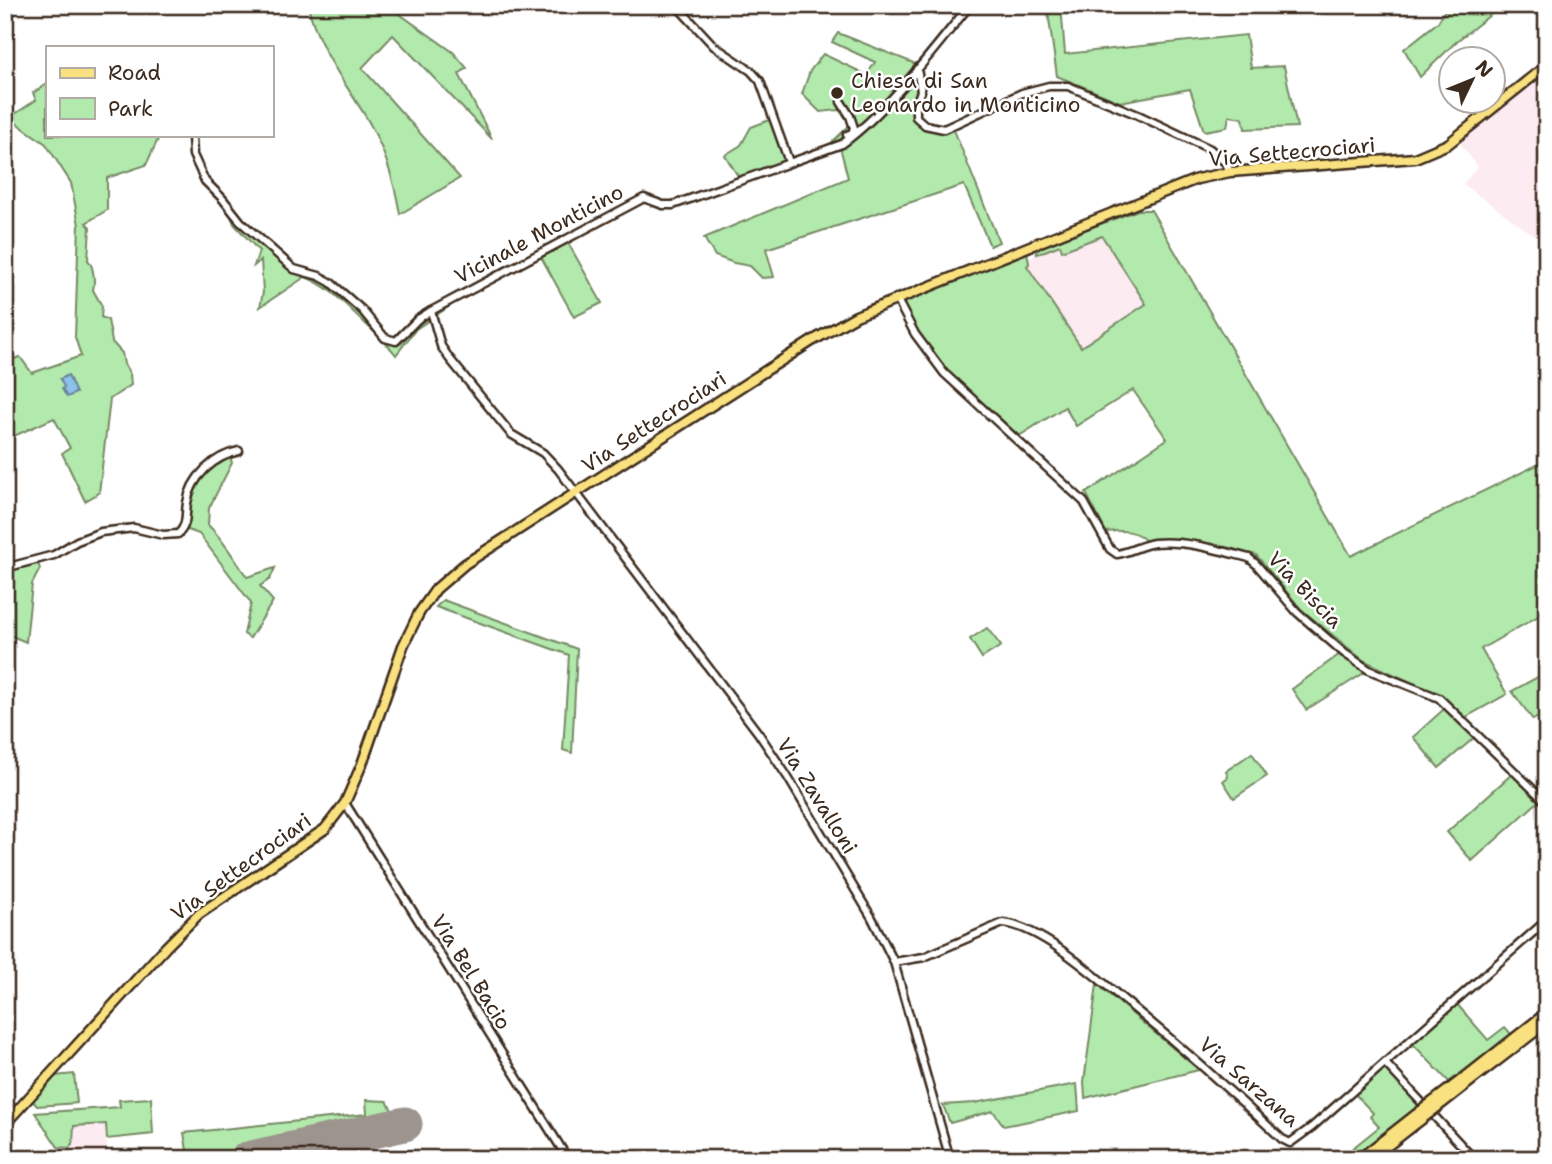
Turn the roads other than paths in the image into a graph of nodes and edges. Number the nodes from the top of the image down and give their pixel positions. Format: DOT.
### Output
graph roads {
  1 [pos="676,5"];
  2 [pos="970,5"];
  3 [pos="1547,65"];
  4 [pos="917,69"];
  5 [pos="841,102"];
  6 [pos="192,136"];
  7 [pos="840,145"];
  8 [pos="789,162"];
  9 [pos="1230,172"];
  10 [pos="896,298"];
  11 [pos="430,311"];
  12 [pos="239,451"];
  13 [pos="575,493"];
  14 [pos="5,568"];
  15 [pos="345,803"];
  16 [pos="1547,803"];
  17 [pos="1547,920"];
  18 [pos="894,962"];
  19 [pos="1547,1013"];
  20 [pos="1547,1022"];
  21 [pos="1385,1063"];
  22 [pos="1472,1075"];
  23 [pos="1418,1118"];
  24 [pos="5,1124"];
  25 [pos="1471,1156"];
  26 [pos="568,1159"];
  27 [pos="950,1159"];
  28 [pos="1360,1159"];
  29 [pos="1370,1159"];
  30 [pos="1462,1159"];
  1 -- 8 [label="street"];
  2 -- 4 [label="street, Vicinale Monticino"];
  3 -- 9 [label="main road, Via Settecrociari"];
  4 -- 7 [label="street, Vicinale Monticino"];
  4 -- 9 [label="street"];
  5 -- 7 [label="street"];
  6 -- 11 [label="street, Vicinale Monticino"];
  7 -- 8 [label="street, Vicinale Monticino"];
  8 -- 11 [label="street, Vicinale Monticino"];
  9 -- 10 [label="main road, Via Settecrociari"];
  10 -- 13 [label="main road, Via Settecrociari"];
  10 -- 16 [label="street, Via Biscia"];
  11 -- 13 [label="street, Via Zavalloni"];
  12 -- 14 [label="street"];
  13 -- 15 [label="main road, Via Settecrociari"];
  13 -- 18 [label="street, Via Zavalloni"];
  15 -- 24 [label="main road, Via Settecrociari"];
  15 -- 26 [label="street, Via Bel Bacio"];
  17 -- 21 [label="street, Via Sarzana"];
  18 -- 21 [label="street, Via Sarzana"];
  18 -- 27 [label="street, Via Zavalloni"];
  19 -- 22 [label="highway"];
  20 -- 22 [label="highway"];
  21 -- 25 [label="street"];
  22 -- 23 [label="highway, bridge"];
  23 -- 28 [label="highway"];
  23 -- 29 [label="highway"];
  25 -- 30 [label="street"];
}
